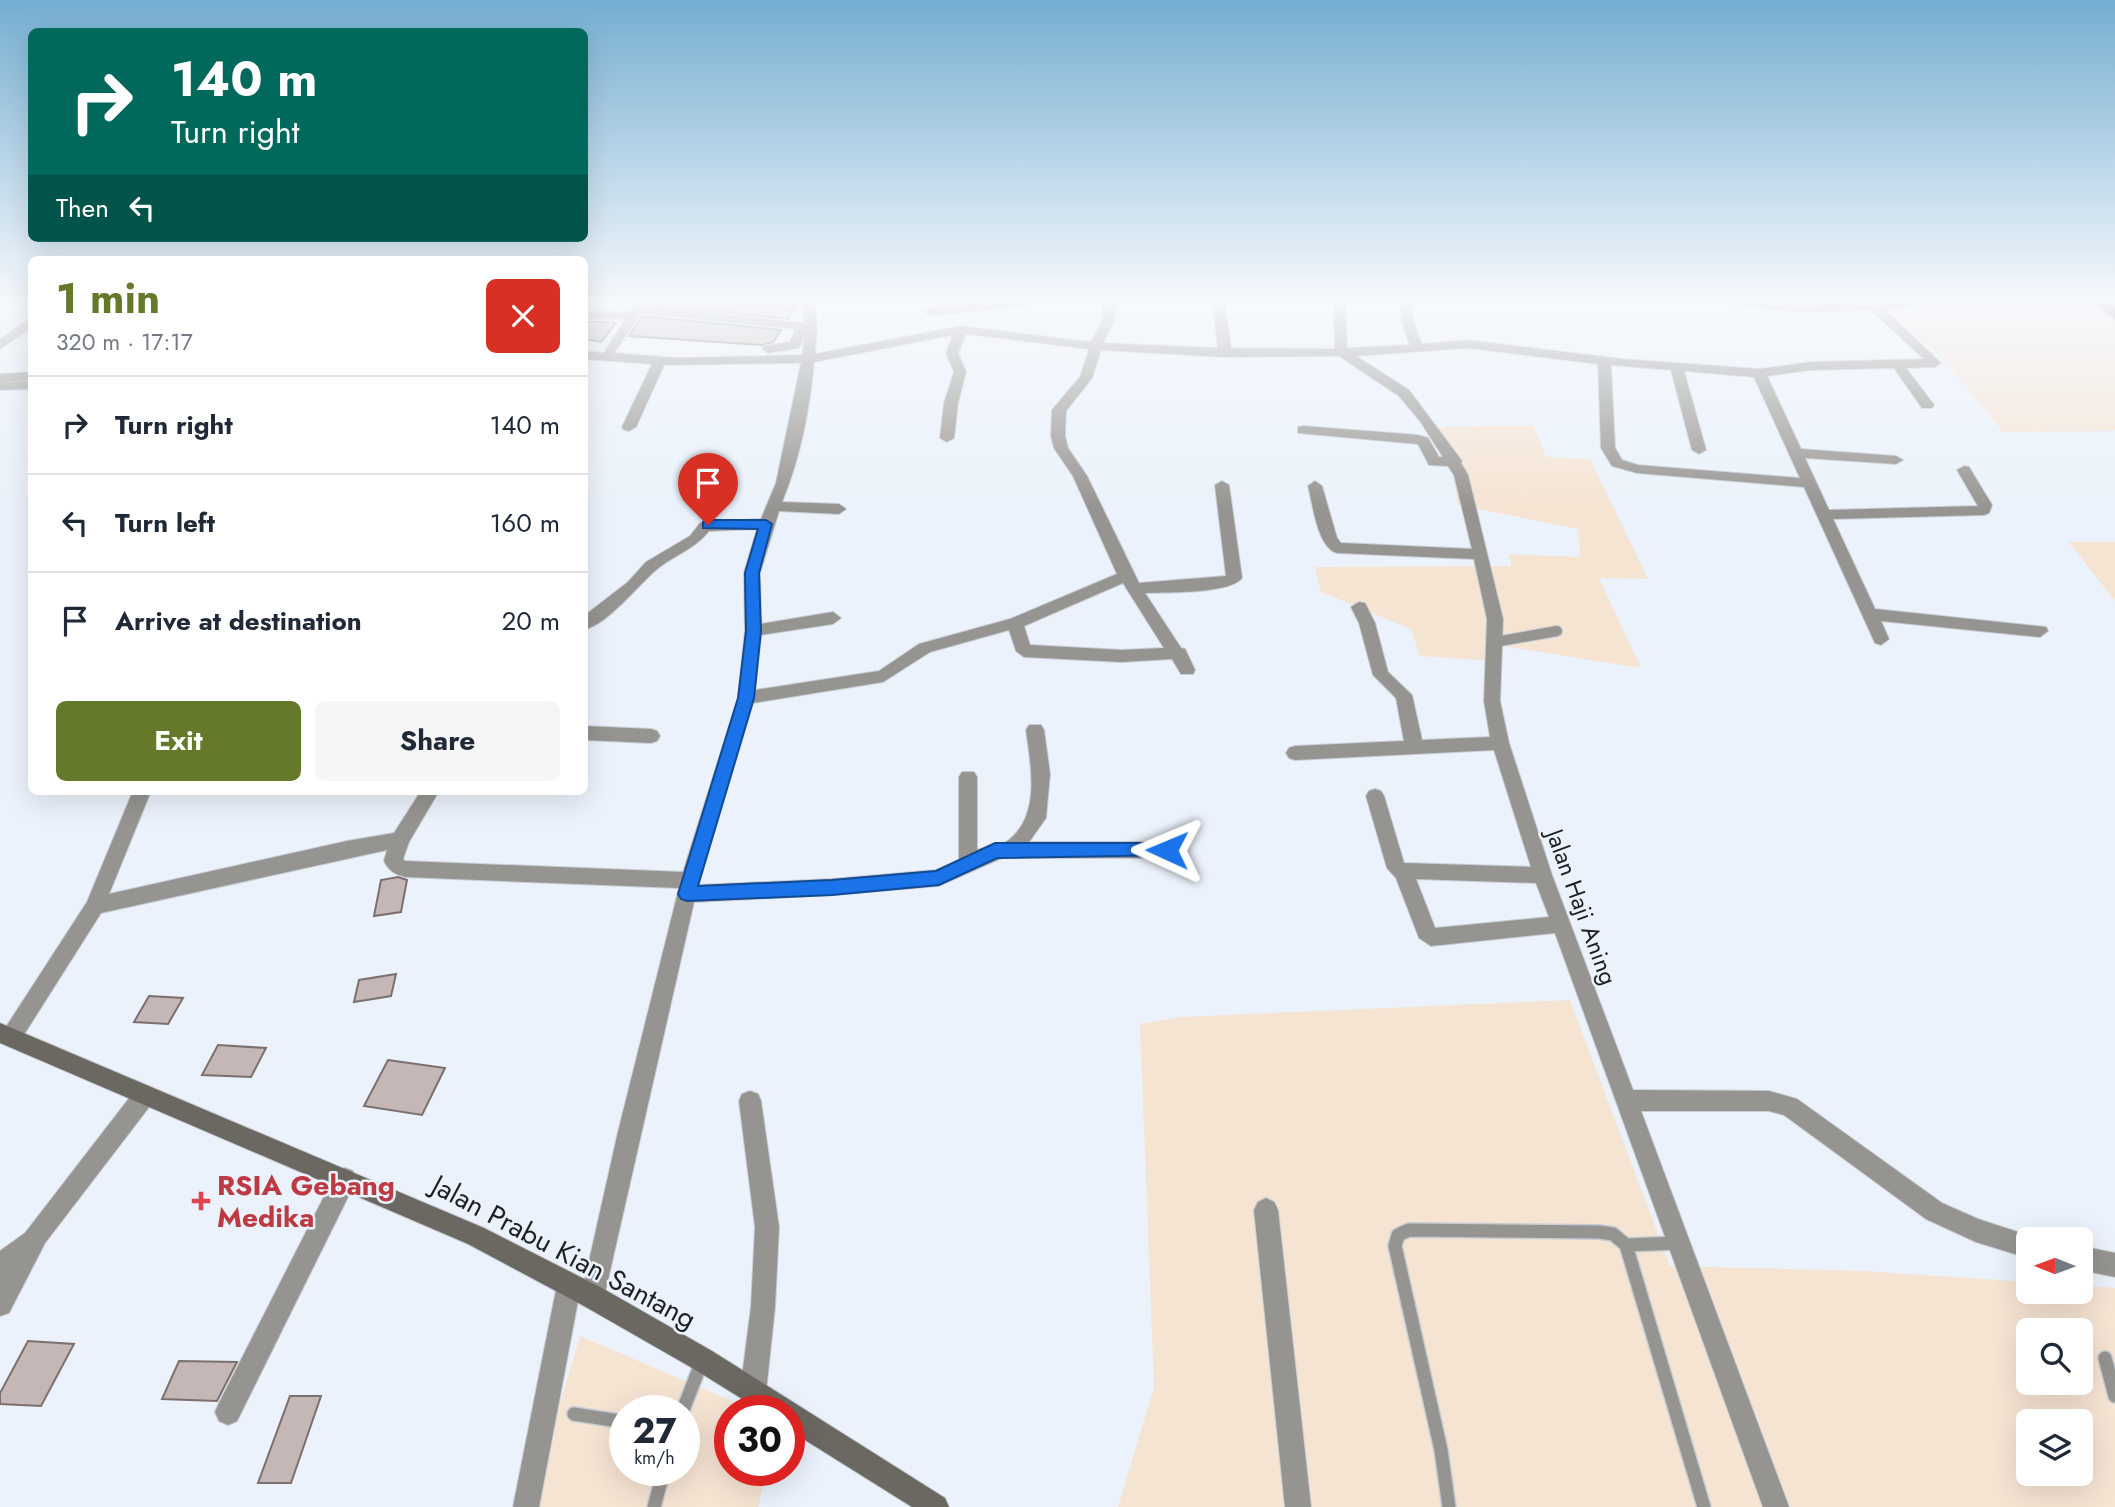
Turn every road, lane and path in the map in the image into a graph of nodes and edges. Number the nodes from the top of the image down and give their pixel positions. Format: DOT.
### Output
graph roads {
  1 [pos="656,368"];
  2 [pos="805,368"];
  3 [pos="958,368"];
  4 [pos="1089,368"];
  5 [pos="1365,368"];
  6 [pos="1604,368"];
  7 [pos="1675,368"];
  8 [pos="1694,368"];
  9 [pos="1794,368"];
  10 [pos="1900,368"];
  11 [pos="1759,373"];
  12 [pos="0,378"];
  13 [pos="27,379"];
  14 [pos="0,386"];
  15 [pos="1927,405"];
  16 [pos="629,427"];
  17 [pos="1303,430"];
  18 [pos="947,438"];
  19 [pos="1699,450"];
  20 [pos="1795,453"];
  21 [pos="1896,460"];
  22 [pos="1455,461"];
  23 [pos="1964,470"];
  24 [pos="1808,483"];
  25 [pos="1222,485"];
  26 [pos="1315,486"];
  27 [pos="774,506"];
  28 [pos="839,509"];
  29 [pos="1823,515"];
  30 [pos="766,524"];
  31 [pos="1480,554"];
  32 [pos="1130,582"];
  33 [pos="1359,607"];
  34 [pos="1870,614"];
  35 [pos="833,618"];
  36 [pos="588,619"];
  37 [pos="1015,622"];
  38 [pos="753,631"];
  39 [pos="1557,631"];
  40 [pos="2040,631"];
  41 [pos="1881,639"];
  42 [pos="1495,642"];
  43 [pos="1179,653"];
  44 [pos="1187,670"];
  45 [pos="746,698"];
  46 [pos="1035,730"];
  47 [pos="588,733"];
  48 [pos="651,736"];
  49 [pos="1500,743"];
  50 [pos="1414,746"];
  51 [pos="1295,753"];
  52 [pos="968,777"];
  53 [pos="140,795"];
  54 [pos="428,795"];
  55 [pos="1375,796"];
  56 [pos="400,840"];
  57 [pos="1012,850"];
  58 [pos="1167,850"];
  59 [pos="968,864"];
  60 [pos="1404,873"];
  61 [pos="1543,875"];
  62 [pos="689,887"];
  63 [pos="94,906"];
  64 [pos="1561,924"];
  65 [pos="5,1035"];
  66 [pos="145,1096"];
  67 [pos="1625,1100"];
  68 [pos="750,1101"];
  69 [pos="345,1179"];
  70 [pos="1266,1210"];
  71 [pos="37,1235"];
  72 [pos="1680,1242"];
  73 [pos="2016,1242"];
  74 [pos="1626,1245"];
  75 [pos="2093,1260"];
  76 [pos="2115,1265"];
  77 [pos="0,1266"];
  78 [pos="569,1286"];
  79 [pos="593,1297"];
  80 [pos="0,1304"];
  81 [pos="2105,1358"];
  82 [pos="703,1360"];
  83 [pos="753,1392"];
  84 [pos="689,1395"];
  85 [pos="758,1395"];
  86 [pos="2115,1396"];
  87 [pos="228,1412"];
  88 [pos="574,1414"];
  89 [pos="609,1419"];
  90 [pos="805,1425"];
  91 [pos="660,1486"];
  92 [pos="526,1507"];
  93 [pos="654,1507"];
  94 [pos="936,1507"];
  95 [pos="1298,1507"];
  96 [pos="1449,1507"];
  97 [pos="1704,1507"];
  98 [pos="1776,1507"];
  1 -- 16 [label="street"];
  2 -- 27 [label="street"];
  3 -- 18 [label="street"];
  4 -- 32 [label="street"];
  5 -- 22 [label="street, Jalan Haji Aning"];
  6 -- 24 [label="street"];
  7 -- 19 [label="street"];
  8 -- 11 [label="street"];
  9 -- 11 [label="street"];
  10 -- 15 [label="street"];
  11 -- 20 [label="street"];
  12 -- 13 [label="street"];
  13 -- 14 [label="street"];
  17 -- 22 [label="street"];
  20 -- 21 [label="street"];
  20 -- 24 [label="street"];
  22 -- 31 [label="street, Jalan Haji Aning"];
  23 -- 29 [label="street"];
  24 -- 29 [label="street"];
  25 -- 32 [label="street"];
  26 -- 31 [label="street"];
  27 -- 28 [label="street"];
  27 -- 30 [label="street"];
  29 -- 34 [label="street"];
  30 -- 36 [label="street"];
  30 -- 38 [label="street"];
  31 -- 42 [label="street, Jalan Haji Aning"];
  32 -- 37 [label="street"];
  32 -- 43 [label="street"];
  33 -- 50 [label="street"];
  34 -- 40 [label="street"];
  34 -- 41 [label="street"];
  35 -- 38 [label="street"];
  37 -- 43 [label="street"];
  37 -- 45 [label="street"];
  38 -- 45 [label="street"];
  39 -- 42 [label="lane"];
  42 -- 49 [label="street, Jalan Haji Aning"];
  43 -- 44 [label="street"];
  45 -- 62 [label="street"];
  46 -- 57 [label="street"];
  47 -- 48 [label="street"];
  49 -- 50 [label="street"];
  49 -- 61 [label="street, Jalan Haji Aning"];
  50 -- 51 [label="street"];
  52 -- 59 [label="street"];
  53 -- 63 [label="street"];
  54 -- 56 [label="street"];
  55 -- 60 [label="street"];
  56 -- 62 [label="street"];
  56 -- 63 [label="street"];
  57 -- 58 [label="street"];
  57 -- 59 [label="street"];
  59 -- 62 [label="street"];
  60 -- 61 [label="street"];
  60 -- 64 [label="street"];
  61 -- 64 [label="street, Jalan Haji Aning"];
  62 -- 79 [label="street"];
  63 -- 65 [label="street"];
  64 -- 67 [label="street, Jalan Haji Aning"];
  65 -- 66 [label="main road, Jalan Prabu Kian Santang"];
  66 -- 69 [label="main road, Jalan Prabu Kian Santang"];
  66 -- 71 [label="street"];
  67 -- 72 [label="street, Jalan Haji Aning"];
  67 -- 73 [label="street"];
  68 -- 83 [label="street"];
  69 -- 78 [label="main road, Jalan Prabu Kian Santang"];
  69 -- 87 [label="street"];
  70 -- 95 [label="street"];
  71 -- 77 [label="street"];
  71 -- 80 [label="street"];
  72 -- 74 [label="lane"];
  72 -- 98 [label="street, Jalan Haji Aning"];
  74 -- 96 [label="lane"];
  74 -- 97 [label="lane"];
  75 -- 76 [label="street"];
  78 -- 79 [label="main road, Jalan Prabu Kian Santang"];
  78 -- 92 [label="street"];
  79 -- 82 [label="main road, Jalan Prabu Kian Santang"];
  81 -- 86 [label="lane"];
  82 -- 83 [label="main road, Jalan Prabu Kian Santang"];
  82 -- 84 [label="lane"];
  83 -- 85 [label="main road, Jalan Prabu Kian Santang"];
  88 -- 89 [label="lane"];
  90 -- 94 [label="main road"];
  91 -- 93 [label="lane"];
}
